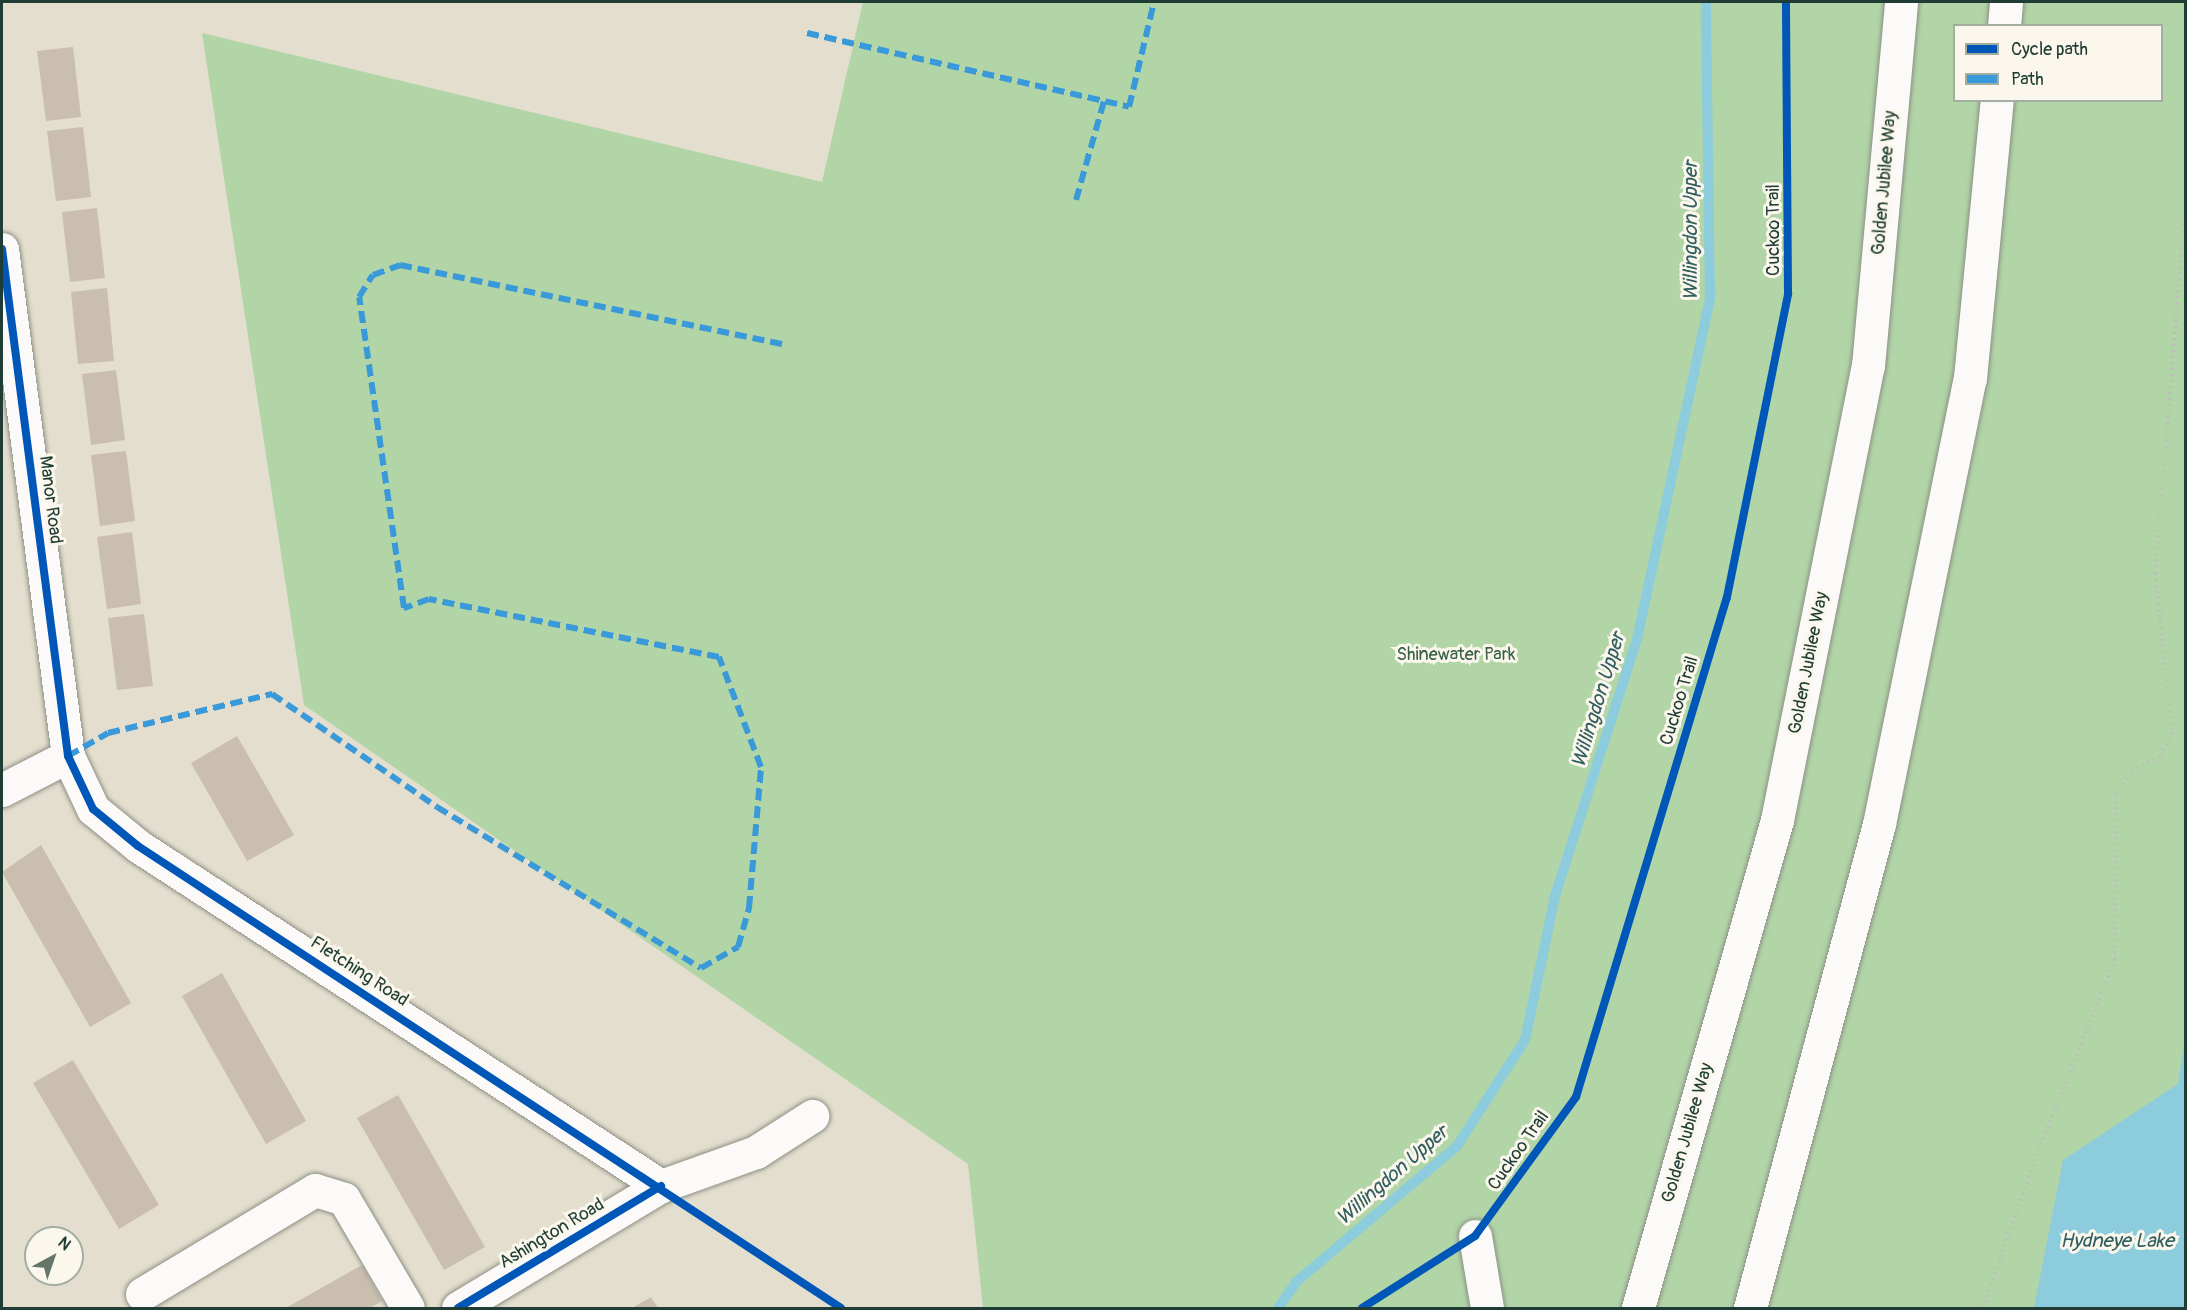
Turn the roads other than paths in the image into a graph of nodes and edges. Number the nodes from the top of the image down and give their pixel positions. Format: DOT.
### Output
graph roads {
  1 [pos="1901,2"];
  2 [pos="2006,2"];
  3 [pos="2004,24"];
  4 [pos="1997,102"];
  5 [pos="2,249"];
  6 [pos="68,756"];
  7 [pos="2,790"];
  8 [pos="812,1116"];
  9 [pos="661,1186"];
  10 [pos="1474,1236"];
  11 [pos="142,1294"];
  12 [pos="408,1308"];
  13 [pos="458,1308"];
  14 [pos="1487,1308"];
  15 [pos="1638,1308"];
  16 [pos="1750,1308"];
  1 -- 15 [label="main road, Golden Jubilee Way"];
  2 -- 3 [label="main road"];
  4 -- 16 [label="main road"];
  5 -- 6 [label="main road, Manor Road"];
  6 -- 7 [label="main road"];
  6 -- 9 [label="main road, Fletching Road"];
  8 -- 9 [label="main road, Ashington Road"];
  9 -- 13 [label="main road, Ashington Road"];
  10 -- 14 [label="main road"];
  11 -- 12 [label="main road"];
}
